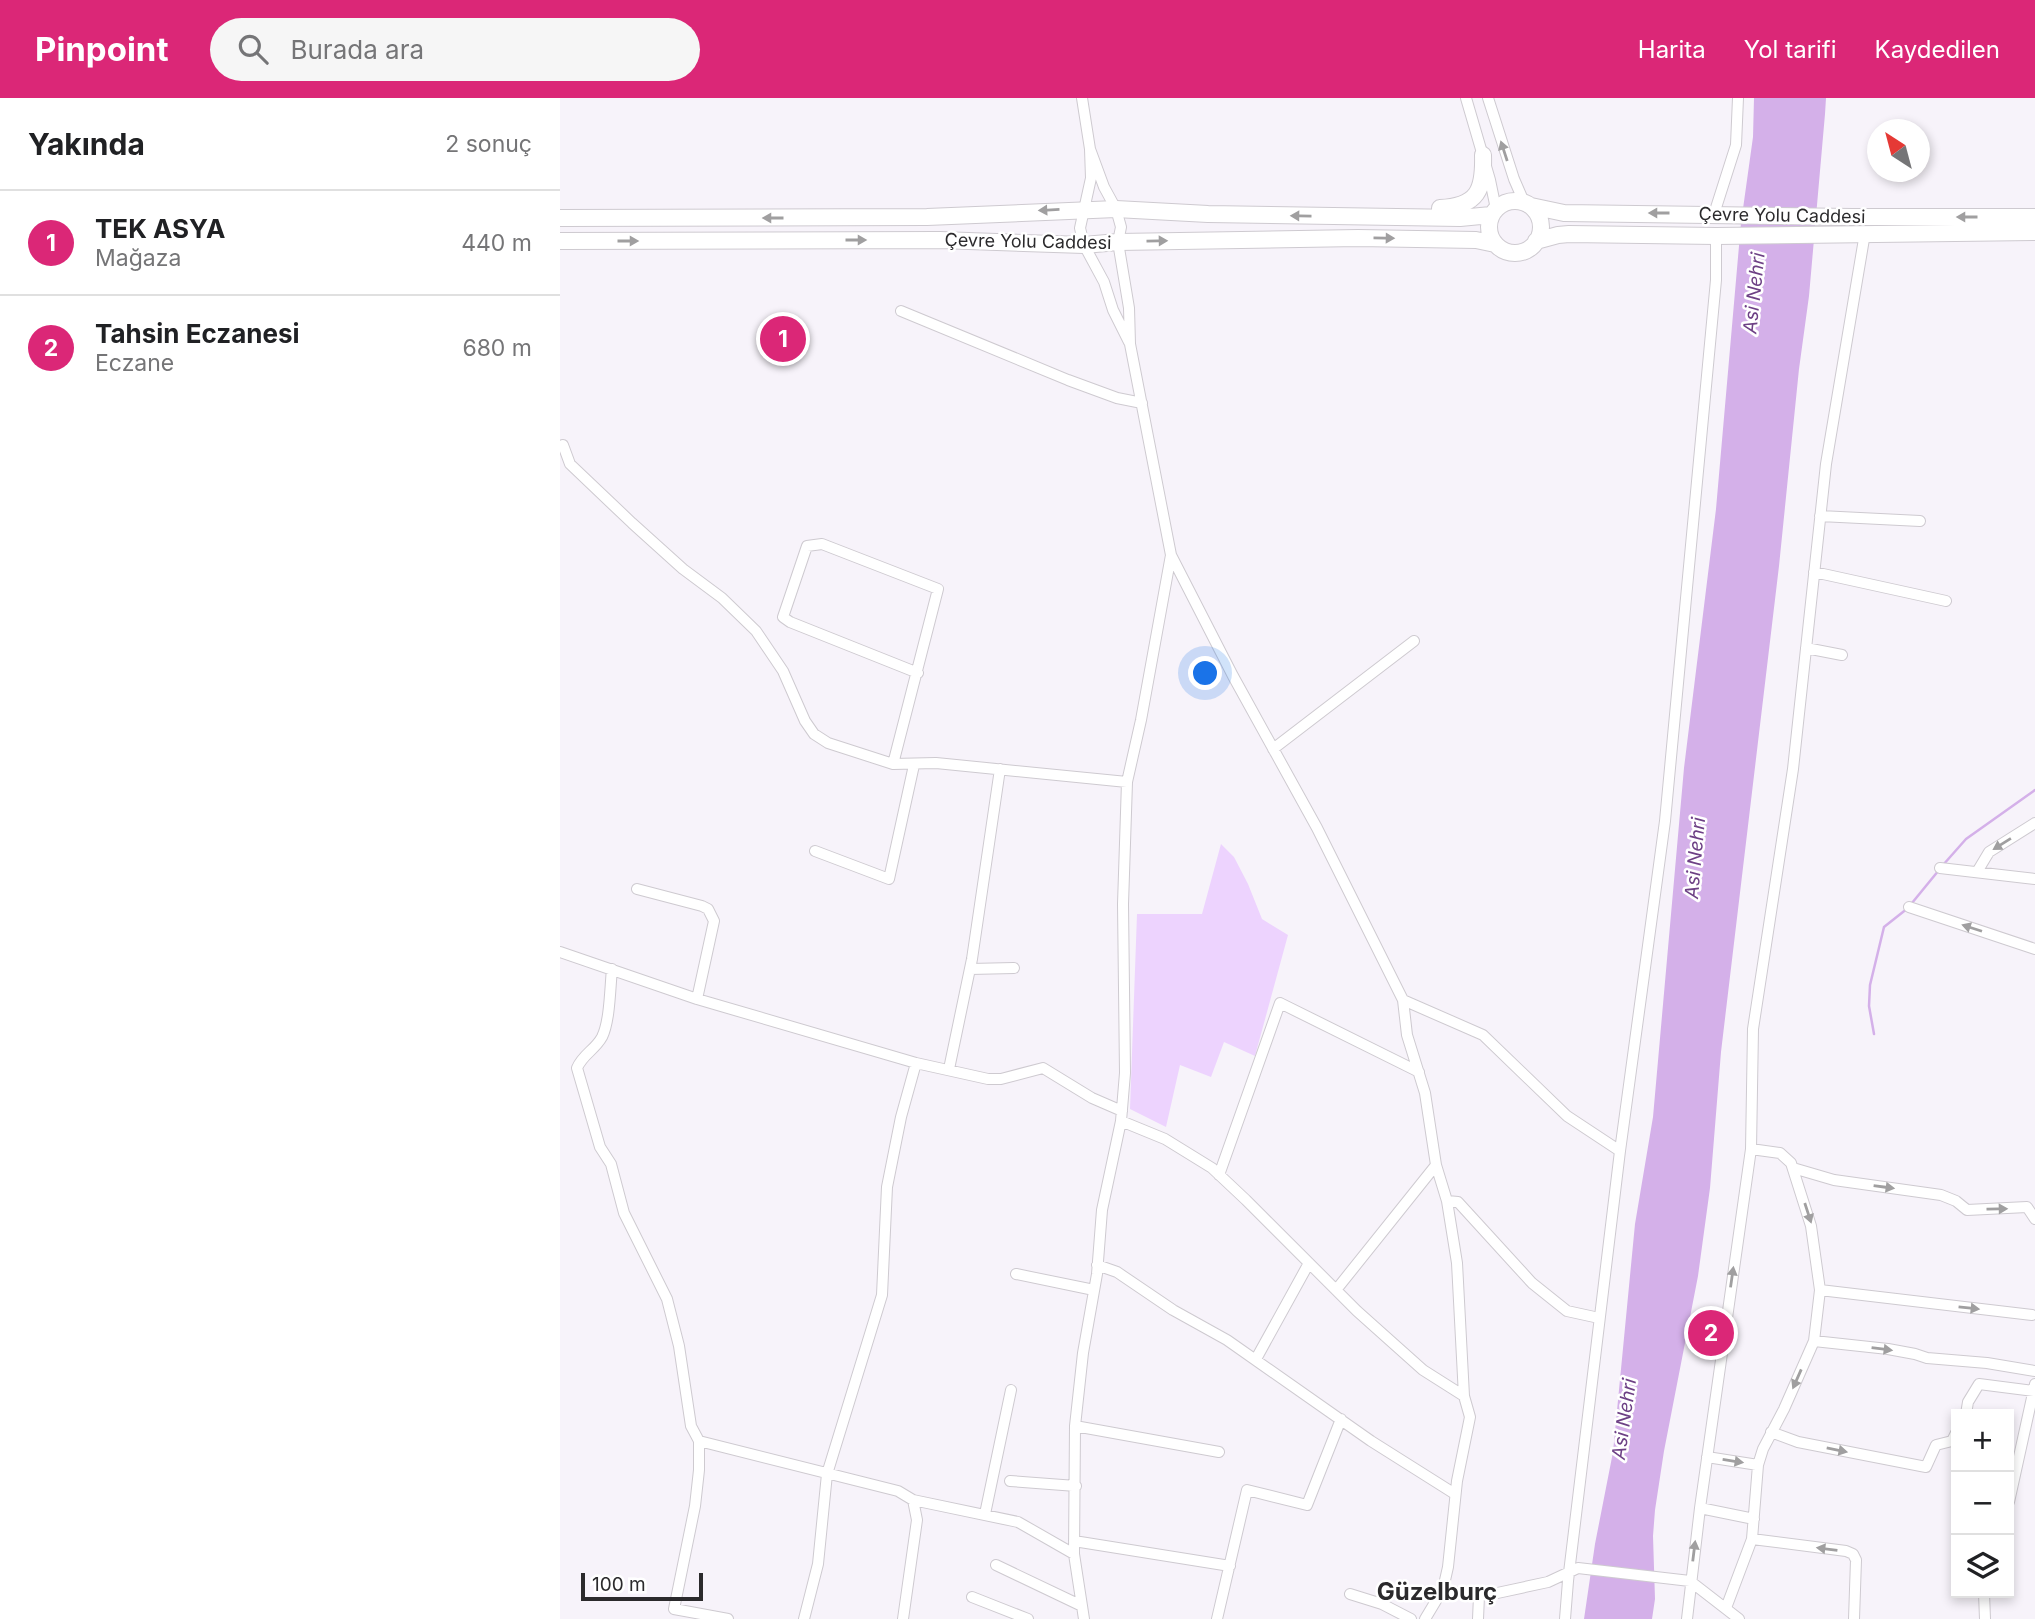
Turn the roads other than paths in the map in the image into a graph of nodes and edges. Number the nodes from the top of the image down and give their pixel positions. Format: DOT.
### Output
graph roads {
  1 [pos="1082,98"];
  2 [pos="1466,98"];
  3 [pos="1488,98"];
  4 [pos="1738,98"];
  5 [pos="1090,149"];
  6 [pos="1483,155"];
  7 [pos="1527,204"];
  8 [pos="1084,209"];
  9 [pos="1116,209"];
  10 [pos="1494,212"];
  11 [pos="1721,214"];
  12 [pos="1408,217"];
  13 [pos="2035,217"];
  14 [pos="560,218"];
  15 [pos="1856,228"];
  16 [pos="2035,232"];
  17 [pos="1720,236"];
  18 [pos="560,241"];
  19 [pos="1536,241"];
  20 [pos="1118,242"];
  21 [pos="1495,244"];
  22 [pos="1084,245"];
  23 [pos="901,311"];
  24 [pos="1130,344"];
  25 [pos="1142,403"];
  26 [pos="563,445"];
  27 [pos="1820,516"];
  28 [pos="1920,522"];
  29 [pos="1171,555"];
  30 [pos="1814,572"];
  31 [pos="1946,601"];
  32 [pos="1414,641"];
  33 [pos="1806,648"];
  34 [pos="1842,655"];
  35 [pos="918,673"];
  36 [pos="1273,749"];
  37 [pos="893,764"];
  38 [pos="914,765"];
  39 [pos="1000,769"];
  40 [pos="1127,782"];
  41 [pos="2035,823"];
  42 [pos="815,851"];
  43 [pos="1940,868"];
  44 [pos="1977,872"];
  45 [pos="2035,879"];
  46 [pos="637,889"];
  47 [pos="1909,907"];
  48 [pos="2035,949"];
  49 [pos="560,953"];
  50 [pos="1014,968"];
  51 [pos="612,969"];
  52 [pos="970,969"];
  53 [pos="696,999"];
  54 [pos="1403,1000"];
  55 [pos="916,1063"];
  56 [pos="949,1069"];
  57 [pos="1419,1072"];
  58 [pos="1122,1116"];
  59 [pos="1751,1149"];
  60 [pos="1619,1152"];
  61 [pos="1436,1165"];
  62 [pos="1793,1168"];
  63 [pos="1219,1175"];
  64 [pos="1447,1201"];
  65 [pos="2035,1219"];
  66 [pos="1309,1263"];
  67 [pos="1097,1265"];
  68 [pos="1016,1274"];
  69 [pos="1094,1290"];
  70 [pos="1336,1290"];
  71 [pos="1820,1290"];
  72 [pos="2032,1315"];
  73 [pos="1599,1318"];
  74 [pos="1814,1341"];
  75 [pos="1256,1359"];
  76 [pos="2035,1371"];
  77 [pos="2034,1387"];
  78 [pos="1011,1390"];
  79 [pos="1464,1396"];
  80 [pos="1966,1409"];
  81 [pos="1340,1419"];
  82 [pos="1075,1426"];
  83 [pos="1772,1432"];
  84 [pos="699,1441"];
  85 [pos="1951,1441"];
  86 [pos="1219,1452"];
  87 [pos="1707,1457"];
  88 [pos="1758,1465"];
  89 [pos="827,1474"];
  90 [pos="2014,1479"];
  91 [pos="1010,1481"];
  92 [pos="1076,1486"];
  93 [pos="1455,1494"];
  94 [pos="913,1500"];
  95 [pos="1700,1508"];
  96 [pos="985,1514"];
  97 [pos="1754,1519"];
  98 [pos="1752,1539"];
  99 [pos="1074,1541"];
  100 [pos="1074,1554"];
  101 [pos="996,1565"];
  102 [pos="1230,1566"];
  103 [pos="1574,1570"];
  104 [pos="1685,1580"];
  105 [pos="1443,1589"];
  106 [pos="1350,1594"];
  107 [pos="1479,1596"];
  108 [pos="972,1597"];
  109 [pos="1984,1598"];
  110 [pos="1082,1606"];
  111 [pos="1726,1608"];
  112 [pos="728,1619"];
  113 [pos="804,1619"];
  114 [pos="902,1619"];
  115 [pos="1028,1619"];
  116 [pos="1084,1619"];
  117 [pos="1217,1619"];
  118 [pos="1411,1619"];
  119 [pos="1425,1619"];
  120 [pos="1478,1619"];
  121 [pos="1566,1619"];
  122 [pos="1687,1619"];
  123 [pos="1739,1619"];
  124 [pos="1854,1619"];
  125 [pos="1985,1619"];
  1 -- 5 [label="street"];
  2 -- 6 [label="street"];
  7 -- 3 [label="street, one-way"];
  4 -- 11 [label="street"];
  5 -- 8 [label="street"];
  5 -- 9 [label="street"];
  6 -- 10 [label="street"];
  6 -- 12 [label="highway"];
  7 -- 10 [label="highway, Çevre Yolu Caddesi"];
  11 -- 7 [label="highway, Çevre Yolu Caddesi, one-way"];
  7 -- 19 [label="highway"];
  8 -- 9 [label="highway, Çevre Yolu Caddesi"];
  8 -- 14 [label="highway, Çevre Yolu Caddesi, one-way"];
  8 -- 22 [label="street"];
  12 -- 9 [label="highway, Çevre Yolu Caddesi, one-way"];
  9 -- 20 [label="street"];
  10 -- 12 [label="highway, Çevre Yolu Caddesi"];
  10 -- 21 [label="highway"];
  11 -- 15 [label="highway, Çevre Yolu Caddesi"];
  13 -- 15 [label="highway, Çevre Yolu Caddesi, one-way"];
  15 -- 16 [label="highway, Çevre Yolu Caddesi"];
  15 -- 17 [label="highway, Çevre Yolu Caddesi"];
  15 -- 27 [label="street"];
  17 -- 19 [label="highway, Çevre Yolu Caddesi"];
  17 -- 60 [label="street"];
  18 -- 22 [label="highway, Çevre Yolu Caddesi, one-way"];
  19 -- 21 [label="highway, Çevre Yolu Caddesi"];
  20 -- 21 [label="highway, Çevre Yolu Caddesi, one-way"];
  20 -- 22 [label="highway, Çevre Yolu Caddesi"];
  20 -- 24 [label="street"];
  22 -- 24 [label="street"];
  23 -- 25 [label="street"];
  24 -- 25 [label="street"];
  25 -- 29 [label="street"];
  26 -- 37 [label="street"];
  27 -- 28 [label="street"];
  27 -- 30 [label="street"];
  29 -- 36 [label="street"];
  29 -- 40 [label="street"];
  30 -- 31 [label="street"];
  30 -- 33 [label="street"];
  32 -- 36 [label="street"];
  33 -- 34 [label="street"];
  33 -- 59 [label="street"];
  35 -- 35 [label="street"];
  35 -- 37 [label="street"];
  36 -- 54 [label="street"];
  37 -- 38 [label="street"];
  38 -- 39 [label="street"];
  38 -- 42 [label="street"];
  39 -- 40 [label="street"];
  39 -- 52 [label="street"];
  40 -- 58 [label="street"];
  41 -- 44 [label="street, one-way"];
  43 -- 44 [label="street"];
  44 -- 45 [label="street"];
  46 -- 53 [label="street"];
  48 -- 47 [label="street, one-way"];
  49 -- 51 [label="street"];
  50 -- 52 [label="street"];
  51 -- 53 [label="street"];
  51 -- 84 [label="street"];
  52 -- 56 [label="street"];
  53 -- 55 [label="street"];
  54 -- 57 [label="street"];
  54 -- 60 [label="street"];
  55 -- 56 [label="street"];
  55 -- 89 [label="street"];
  56 -- 58 [label="street"];
  57 -- 61 [label="street"];
  57 -- 63 [label="street"];
  58 -- 63 [label="street"];
  58 -- 67 [label="street"];
  59 -- 62 [label="street"];
  87 -- 59 [label="street, one-way"];
  60 -- 73 [label="street"];
  61 -- 64 [label="street"];
  61 -- 70 [label="street"];
  62 -- 65 [label="street, one-way"];
  62 -- 71 [label="street, one-way"];
  63 -- 66 [label="street"];
  64 -- 73 [label="street"];
  64 -- 79 [label="street"];
  66 -- 70 [label="street"];
  66 -- 75 [label="street"];
  67 -- 69 [label="street"];
  67 -- 75 [label="street"];
  68 -- 69 [label="street"];
  69 -- 82 [label="street"];
  70 -- 79 [label="street"];
  71 -- 72 [label="street, one-way"];
  71 -- 74 [label="street"];
  73 -- 103 [label="street"];
  74 -- 76 [label="street, one-way"];
  74 -- 83 [label="street, one-way"];
  75 -- 81 [label="street"];
  77 -- 80 [label="street"];
  77 -- 90 [label="street"];
  78 -- 96 [label="street"];
  79 -- 93 [label="street"];
  81 -- 93 [label="street"];
  81 -- 102 [label="street"];
  82 -- 86 [label="street"];
  82 -- 92 [label="street"];
  83 -- 85 [label="street, one-way"];
  83 -- 88 [label="street"];
  84 -- 89 [label="street"];
  84 -- 112 [label="street"];
  87 -- 88 [label="street, one-way"];
  87 -- 95 [label="street"];
  88 -- 97 [label="street"];
  89 -- 94 [label="street"];
  89 -- 113 [label="street"];
  91 -- 92 [label="street"];
  92 -- 99 [label="street"];
  93 -- 105 [label="street"];
  94 -- 96 [label="street"];
  94 -- 114 [label="street"];
  95 -- 97 [label="street"];
  104 -- 95 [label="street, one-way"];
  96 -- 100 [label="street"];
  97 -- 98 [label="street"];
  98 -- 111 [label="street"];
  124 -- 98 [label="street, one-way"];
  99 -- 100 [label="street"];
  99 -- 102 [label="street"];
  100 -- 110 [label="street"];
  101 -- 110 [label="street"];
  102 -- 117 [label="street"];
  103 -- 104 [label="street"];
  103 -- 107 [label="street"];
  103 -- 121 [label="street"];
  104 -- 111 [label="street"];
  104 -- 122 [label="street"];
  105 -- 107 [label="street"];
  105 -- 119 [label="street"];
  106 -- 118 [label="street"];
  107 -- 120 [label="street"];
  108 -- 115 [label="street"];
  109 -- 125 [label="street"];
  110 -- 116 [label="street"];
  111 -- 123 [label="street"];
}
